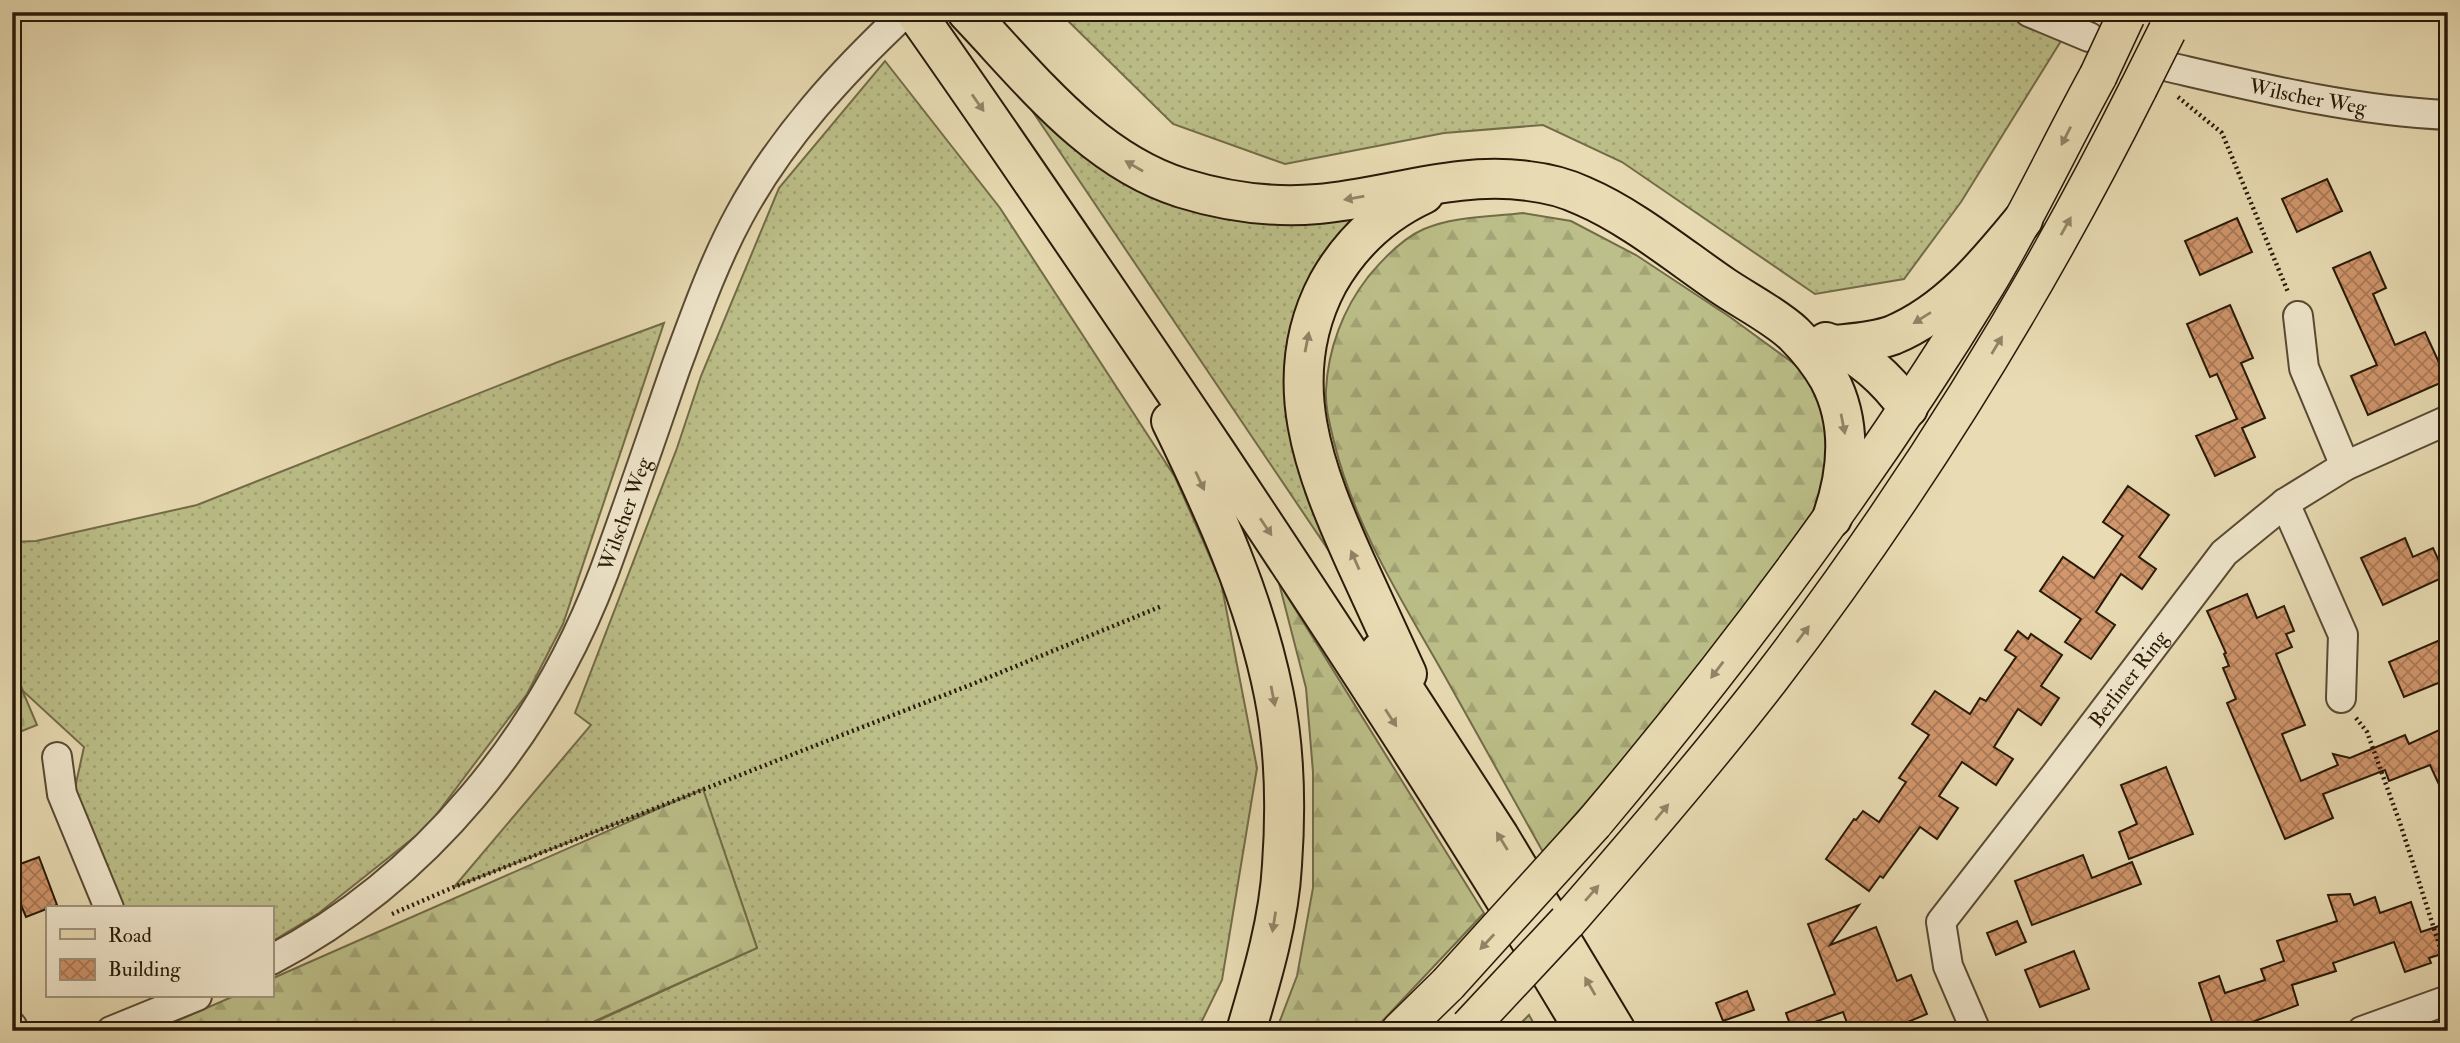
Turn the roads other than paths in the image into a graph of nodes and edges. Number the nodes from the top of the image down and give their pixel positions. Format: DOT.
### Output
graph roads {
  1 [pos="906,12"];
  2 [pos="915,12"];
  3 [pos="947,12"];
  4 [pos="967,12"];
  5 [pos="2029,12"];
  6 [pos="2127,14"];
  7 [pos="2171,21"];
  8 [pos="2089,37"];
  9 [pos="2172,80"];
  10 [pos="2448,115"];
  11 [pos="1469,179"];
  12 [pos="2024,220"];
  13 [pos="1105,288"];
  14 [pos="2298,316"];
  15 [pos="1825,353"];
  16 [pos="1962,404"];
  17 [pos="1907,416"];
  18 [pos="2448,420"];
  19 [pos="2345,466"];
  20 [pos="1910,483"];
  21 [pos="2285,503"];
  22 [pos="1832,518"];
  23 [pos="2342,698"];
  24 [pos="1433,734"];
  25 [pos="57,757"];
  26 [pos="108,906"];
  27 [pos="273,959"];
  28 [pos="1551,973"];
  29 [pos="186,998"];
  30 [pos="2448,1000"];
  31 [pos="149,1005"];
  32 [pos="1467,1029"];
  33 [pos="111,1031"];
  34 [pos="1246,1031"];
  35 [pos="1400,1031"];
  36 [pos="1575,1031"];
  37 [pos="1585,1031"];
  38 [pos="1616,1031"];
  39 [pos="1976,1031"];
  40 [pos="2362,1031"];
  1 -- 27 [label="street, Wilscher Weg"];
  2 -- 13 [label="highway, one-way"];
  3 -- 24 [label="highway"];
  11 -- 4 [label="highway, one-way"];
  5 -- 8 [label="street"];
  6 -- 12 [label="main road, one-way, bridge"];
  16 -- 7 [label="main road, one-way, bridge"];
  9 -- 10 [label="street, Wilscher Weg"];
  11 -- 15 [label="highway"];
  24 -- 11 [label="highway, one-way"];
  12 -- 15 [label="highway, one-way"];
  12 -- 17 [label="main road"];
  13 -- 28 [label="highway, one-way"];
  13 -- 34 [label="highway, one-way"];
  14 -- 19 [label="street"];
  15 -- 17 [label="highway"];
  15 -- 22 [label="highway, one-way"];
  16 -- 17 [label="main road"];
  16 -- 20 [label="main road"];
  17 -- 20 [label="main road"];
  17 -- 22 [label="main road"];
  18 -- 19 [label="street, Berliner Ring"];
  19 -- 21 [label="street, Berliner Ring"];
  32 -- 20 [label="main road, one-way, bridge"];
  21 -- 23 [label="street"];
  21 -- 39 [label="street, Berliner Ring"];
  22 -- 35 [label="main road, one-way, bridge"];
  38 -- 24 [label="highway, one-way"];
  25 -- 26 [label="street"];
  28 -- 36 [label="highway"];
  28 -- 37 [label="highway"];
  29 -- 31 [label="street"];
  30 -- 40 [label="street"];
  31 -- 33 [label="street"];
}
